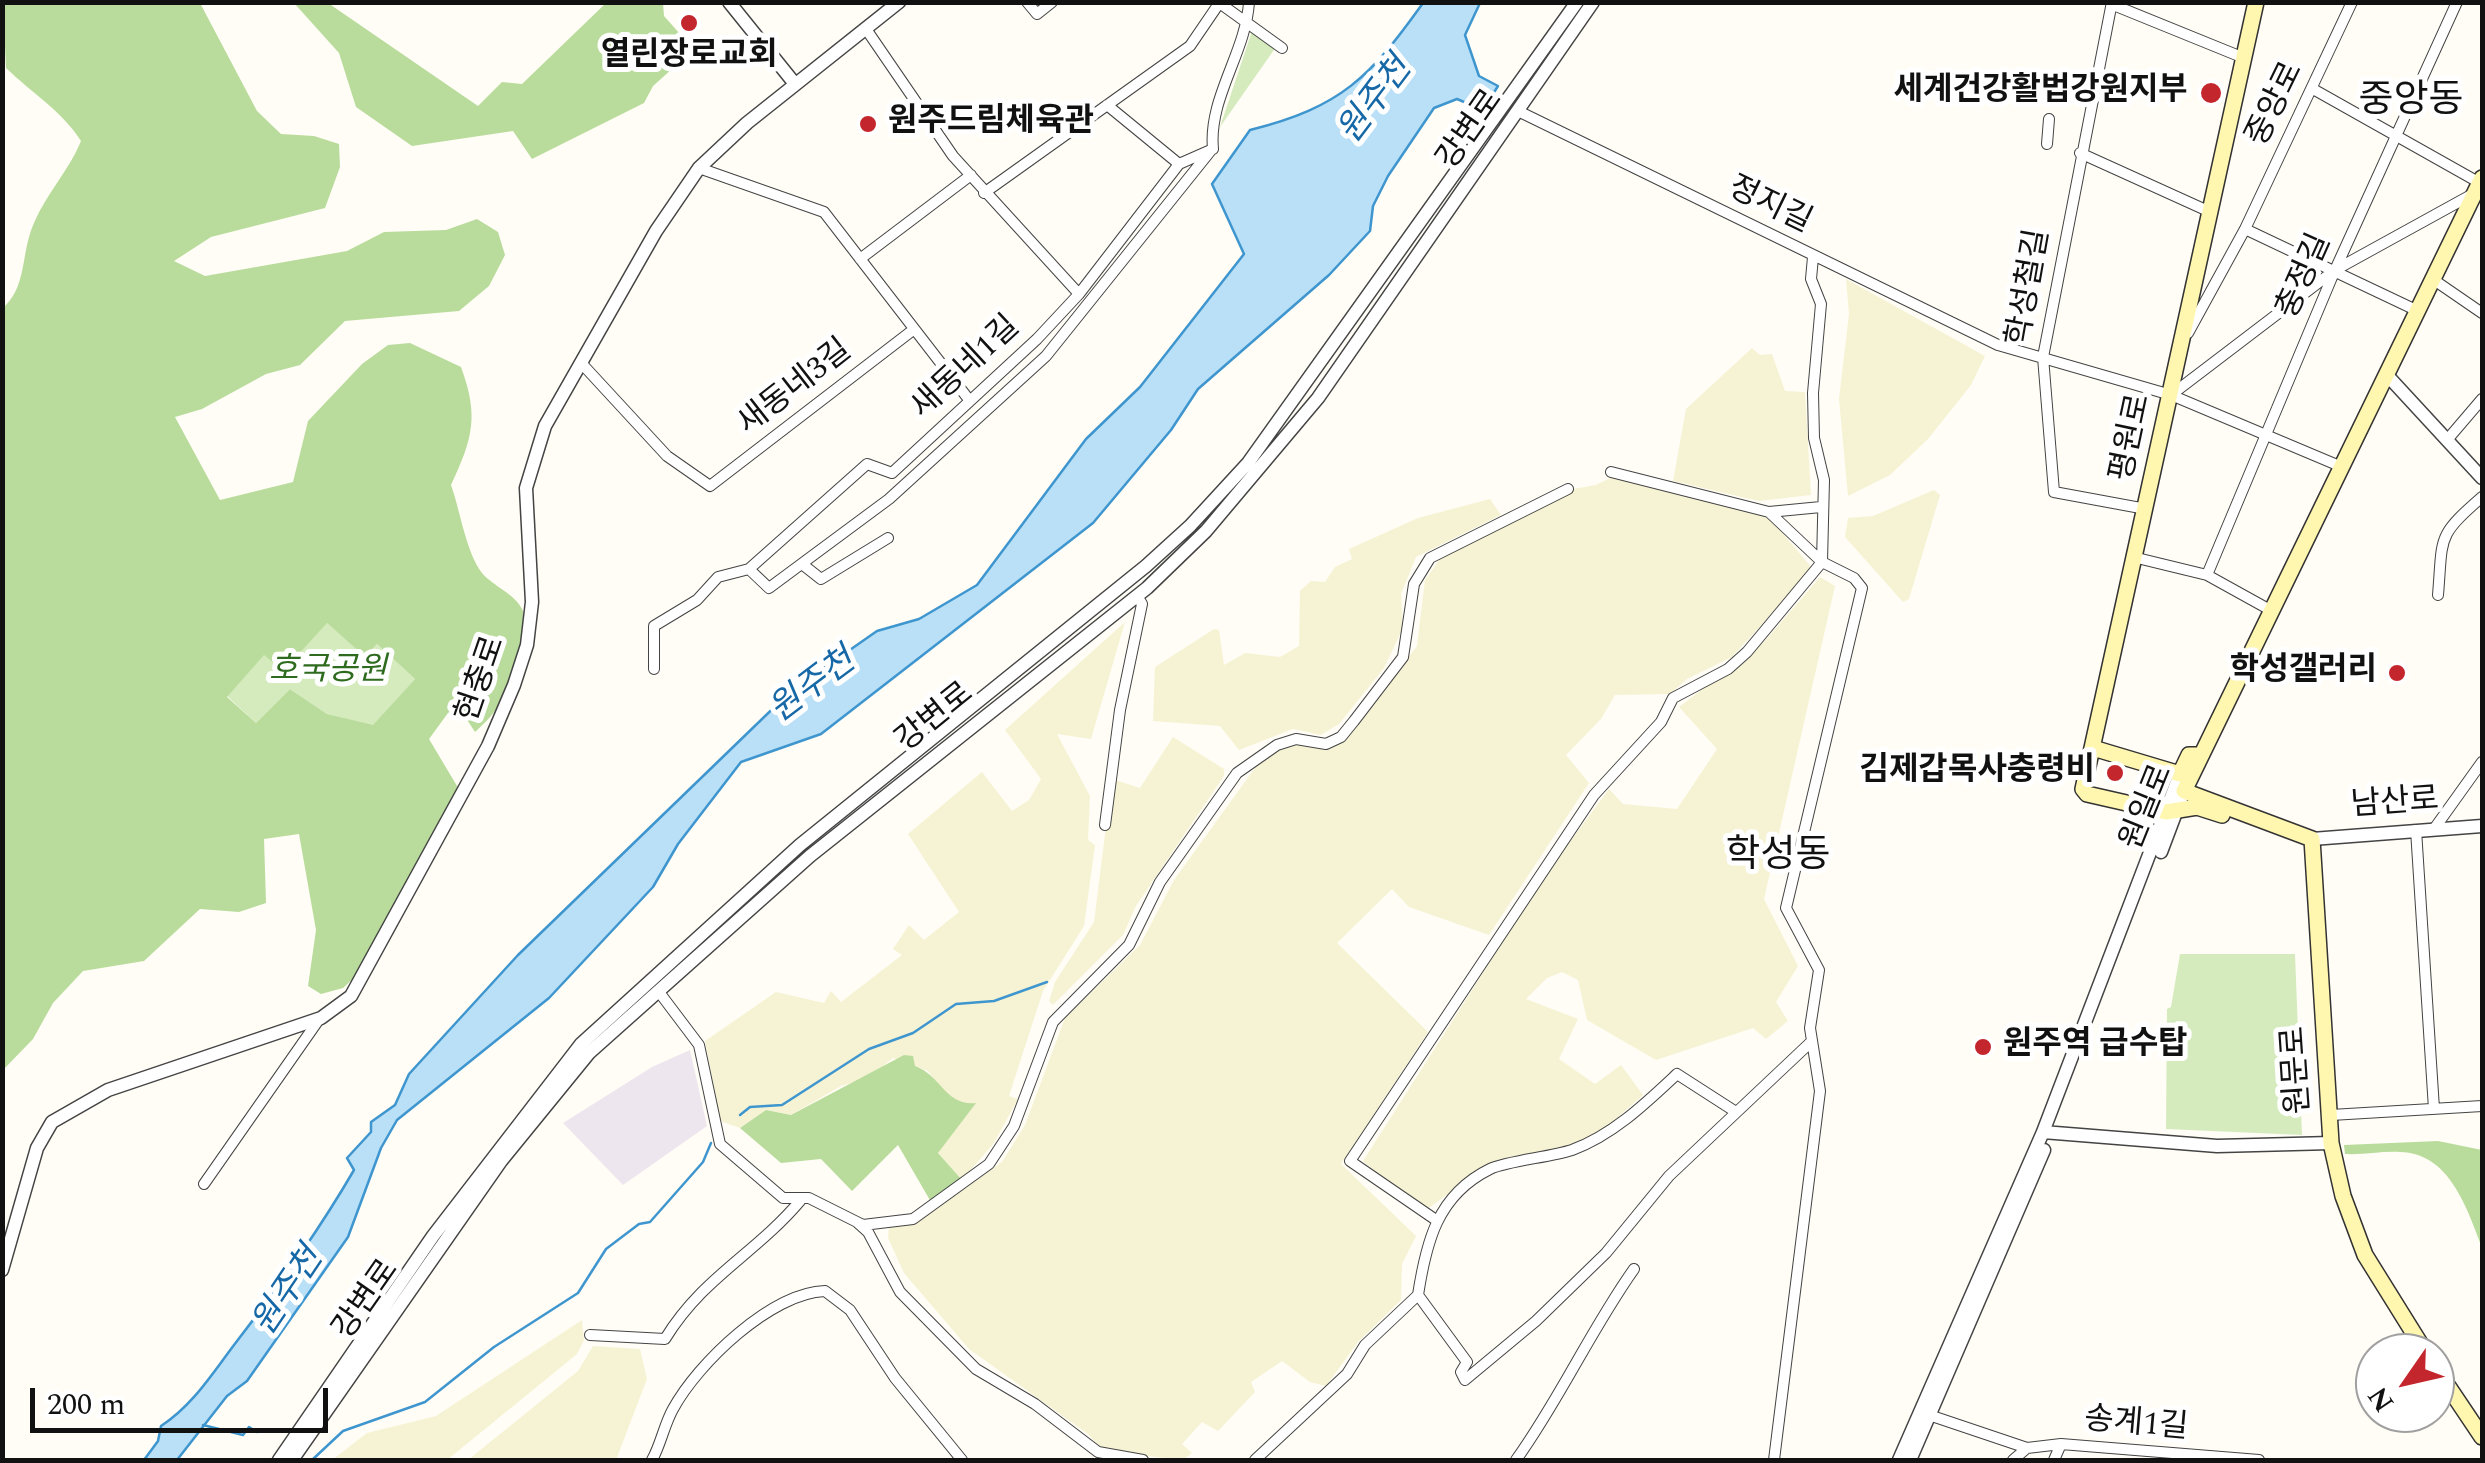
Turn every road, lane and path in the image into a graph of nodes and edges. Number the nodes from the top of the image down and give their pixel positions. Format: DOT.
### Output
graph roads {
  1 [pos="729,2"];
  2 [pos="899,2"];
  3 [pos="1028,2"];
  4 [pos="1052,2"];
  5 [pos="1249,2"];
  6 [pos="1578,2"];
  7 [pos="1593,2"];
  8 [pos="2256,2"];
  9 [pos="2352,2"];
  10 [pos="2457,2"];
  11 [pos="1219,3"];
  12 [pos="2111,3"];
  13 [pos="1248,22"];
  14 [pos="866,29"];
  15 [pos="1282,48"];
  16 [pos="2244,58"];
  17 [pos="795,84"];
  18 [pos="2313,89"];
  19 [pos="1106,105"];
  20 [pos="1512,108"];
  21 [pos="2049,120"];
  22 [pos="2396,138"];
  23 [pos="2046,144"];
  24 [pos="1213,148"];
  25 [pos="2080,153"];
  26 [pos="1179,164"];
  27 [pos="700,168"];
  28 [pos="971,175"];
  29 [pos="2480,188"];
  30 [pos="984,192"];
  31 [pos="2208,212"];
  32 [pos="2245,229"];
  33 [pos="1812,257"];
  34 [pos="860,259"];
  35 [pos="2335,270"];
  36 [pos="2434,280"];
  37 [pos="1079,294"];
  38 [pos="2418,311"];
  39 [pos="2482,313"];
  40 [pos="912,330"];
  41 [pos="2180,347"];
  42 [pos="2043,357"];
  43 [pos="583,365"];
  44 [pos="2386,374"];
  45 [pos="2171,395"];
  46 [pos="2482,399"];
  47 [pos="970,402"];
  48 [pos="2265,433"];
  49 [pos="2447,440"];
  50 [pos="2342,467"];
  51 [pos="1611,472"];
  52 [pos="2482,478"];
  53 [pos="1568,490"];
  54 [pos="2482,497"];
  55 [pos="1821,507"];
  56 [pos="2146,509"];
  57 [pos="1770,512"];
  58 [pos="888,538"];
  59 [pos="2133,557"];
  60 [pos="1822,562"];
  61 [pos="802,564"];
  62 [pos="750,569"];
  63 [pos="2207,575"];
  64 [pos="2438,595"];
  65 [pos="1137,596"];
  66 [pos="2272,610"];
  67 [pos="654,669"];
  68 [pos="2092,748"];
  69 [pos="2482,762"];
  70 [pos="2182,782"];
  71 [pos="2172,812"];
  72 [pos="2239,815"];
  73 [pos="1105,825"];
  74 [pos="2482,826"];
  75 [pos="2434,829"];
  76 [pos="2416,830"];
  77 [pos="2312,838"];
  78 [pos="648,979"];
  79 [pos="660,992"];
  80 [pos="321,1018"];
  81 [pos="1812,1041"];
  82 [pos="2482,1106"];
  83 [pos="2434,1109"];
  84 [pos="1736,1112"];
  85 [pos="2330,1116"];
  86 [pos="2047,1134"];
  87 [pos="2331,1143"];
  88 [pos="204,1184"];
  89 [pos="800,1201"];
  90 [pos="854,1220"];
  91 [pos="1436,1220"];
  92 [pos="2,1270"];
  93 [pos="1634,1270"];
  94 [pos="1418,1296"];
  95 [pos="2414,1333"];
  96 [pos="590,1335"];
  97 [pos="2455,1397"];
  98 [pos="1929,1415"];
  99 [pos="2482,1437"];
  100 [pos="2061,1444"];
  101 [pos="2027,1448"];
  102 [pos="279,1460"];
  103 [pos="292,1460"];
  104 [pos="652,1460"];
  105 [pos="962,1460"];
  106 [pos="1143,1460"];
  107 [pos="1255,1460"];
  108 [pos="1516,1460"];
  109 [pos="1774,1460"];
  110 [pos="1900,1460"];
  111 [pos="1910,1460"];
  112 [pos="2013,1460"];
  113 [pos="2054,1460"];
  114 [pos="2259,1460"];
  1 -- 17 [label="street"];
  2 -- 14 [label="street, 현충로"];
  3 -- 4 [label="street"];
  5 -- 13 [label="street"];
  6 -- 20 [label="street, 강변로"];
  7 -- 20 [label="street, 강변로"];
  8 -- 16 [label="main road, 평원로"];
  9 -- 18 [label="street, 중앙로"];
  10 -- 22 [label="street, 충정길"];
  11 -- 13 [label="street"];
  11 -- 19 [label="street"];
  12 -- 16 [label="street"];
  12 -- 25 [label="street, 학성철길"];
  13 -- 15 [label="street"];
  13 -- 24 [label="street"];
  14 -- 17 [label="street, 현충로"];
  14 -- 28 [label="street"];
  16 -- 31 [label="main road, 평원로"];
  17 -- 27 [label="street, 현충로"];
  18 -- 22 [label="street"];
  18 -- 32 [label="street, 중앙로"];
  19 -- 26 [label="street"];
  19 -- 30 [label="street"];
  20 -- 33 [label="street, 정지길"];
  20 -- 65 [label="street, 강변로"];
  20 -- 78 [label="street, 강변로"];
  21 -- 23 [label="street"];
  22 -- 29 [label="street"];
  22 -- 35 [label="street, 충정길"];
  24 -- 26 [label="street, 새동네1길"];
  24 -- 61 [label="street"];
  25 -- 31 [label="street"];
  25 -- 42 [label="street, 학성철길"];
  26 -- 37 [label="street, 새동네1길"];
  27 -- 34 [label="street"];
  27 -- 43 [label="street, 현충로"];
  28 -- 30 [label="street"];
  28 -- 34 [label="street"];
  29 -- 35 [label="street"];
  29 -- 36 [label="main road, 원일로"];
  30 -- 37 [label="street"];
  31 -- 41 [label="main road, 평원로"];
  32 -- 35 [label="street"];
  32 -- 41 [label="street, 중앙로"];
  33 -- 42 [label="street, 정지길"];
  33 -- 55 [label="street"];
  34 -- 40 [label="street"];
  35 -- 38 [label="street"];
  35 -- 45 [label="street"];
  35 -- 48 [label="street, 충정길"];
  36 -- 38 [label="main road, 원일로"];
  36 -- 39 [label="street"];
  37 -- 47 [label="street, 새동네1길"];
  38 -- 44 [label="main road, 원일로"];
  40 -- 43 [label="street, 새동네3길"];
  40 -- 47 [label="street"];
  41 -- 45 [label="main road, 평원로"];
  42 -- 45 [label="street, 정지길"];
  42 -- 56 [label="street, 학성철길"];
  43 -- 80 [label="street, 현충로"];
  44 -- 49 [label="street"];
  44 -- 50 [label="main road, 원일로"];
  45 -- 48 [label="street, 정지길"];
  45 -- 56 [label="main road, 평원로"];
  46 -- 49 [label="street"];
  47 -- 62 [label="street, 새동네1길"];
  48 -- 50 [label="street, 정지길"];
  48 -- 63 [label="street, 충정길"];
  49 -- 52 [label="street"];
  50 -- 66 [label="main road, 원일로"];
  51 -- 57 [label="street"];
  53 -- 90 [label="street"];
  54 -- 64 [label="street"];
  55 -- 57 [label="street"];
  55 -- 60 [label="street"];
  56 -- 59 [label="main road, 평원로"];
  57 -- 60 [label="street"];
  58 -- 61 [label="street"];
  59 -- 63 [label="street"];
  59 -- 68 [label="main road, 평원로"];
  60 -- 81 [label="street"];
  60 -- 91 [label="street"];
  61 -- 62 [label="street"];
  62 -- 67 [label="street, 새동네1길"];
  63 -- 66 [label="street"];
  65 -- 73 [label="street"];
  65 -- 79 [label="street, 강변로"];
  66 -- 70 [label="main road, 원일로"];
  68 -- 70 [label="main road"];
  68 -- 71 [label="main road, 평원로"];
  69 -- 75 [label="street"];
  70 -- 71 [label="street"];
  70 -- 72 [label="main road"];
  71 -- 72 [label="main road"];
  71 -- 86 [label="street, 원일로"];
  71 -- 86 [label="street, 원일로"];
  72 -- 77 [label="main road"];
  74 -- 75 [label="street, 남산로"];
  75 -- 76 [label="street, 남산로"];
  76 -- 77 [label="street, 남산로"];
  76 -- 83 [label="street"];
  77 -- 85 [label="main road, 원문로"];
  78 -- 79 [label="street"];
  78 -- 102 [label="street, 강변로"];
  79 -- 89 [label="street"];
  79 -- 103 [label="street, 강변로"];
  80 -- 88 [label="street"];
  80 -- 92 [label="street, 현충로"];
  81 -- 84 [label="street"];
  81 -- 109 [label="street"];
  82 -- 83 [label="street"];
  83 -- 85 [label="street"];
  84 -- 91 [label="street"];
  84 -- 94 [label="street"];
  85 -- 87 [label="main road, 원문로"];
  86 -- 87 [label="street"];
  86 -- 98 [label="street, 원일로"];
  86 -- 110 [label="street, 원일로"];
  87 -- 95 [label="main road, 원문로"];
  89 -- 90 [label="street"];
  89 -- 96 [label="street"];
  90 -- 106 [label="street"];
  91 -- 94 [label="street"];
  93 -- 108 [label="street"];
  94 -- 107 [label="street"];
  97 -- 99 [label="main road"];
  98 -- 101 [label="street"];
  98 -- 111 [label="street, 원일로"];
  100 -- 101 [label="street, 송계1길"];
  100 -- 113 [label="street"];
  100 -- 114 [label="street, 송계1길"];
  101 -- 112 [label="street"];
  104 -- 105 [label="street"];
}
